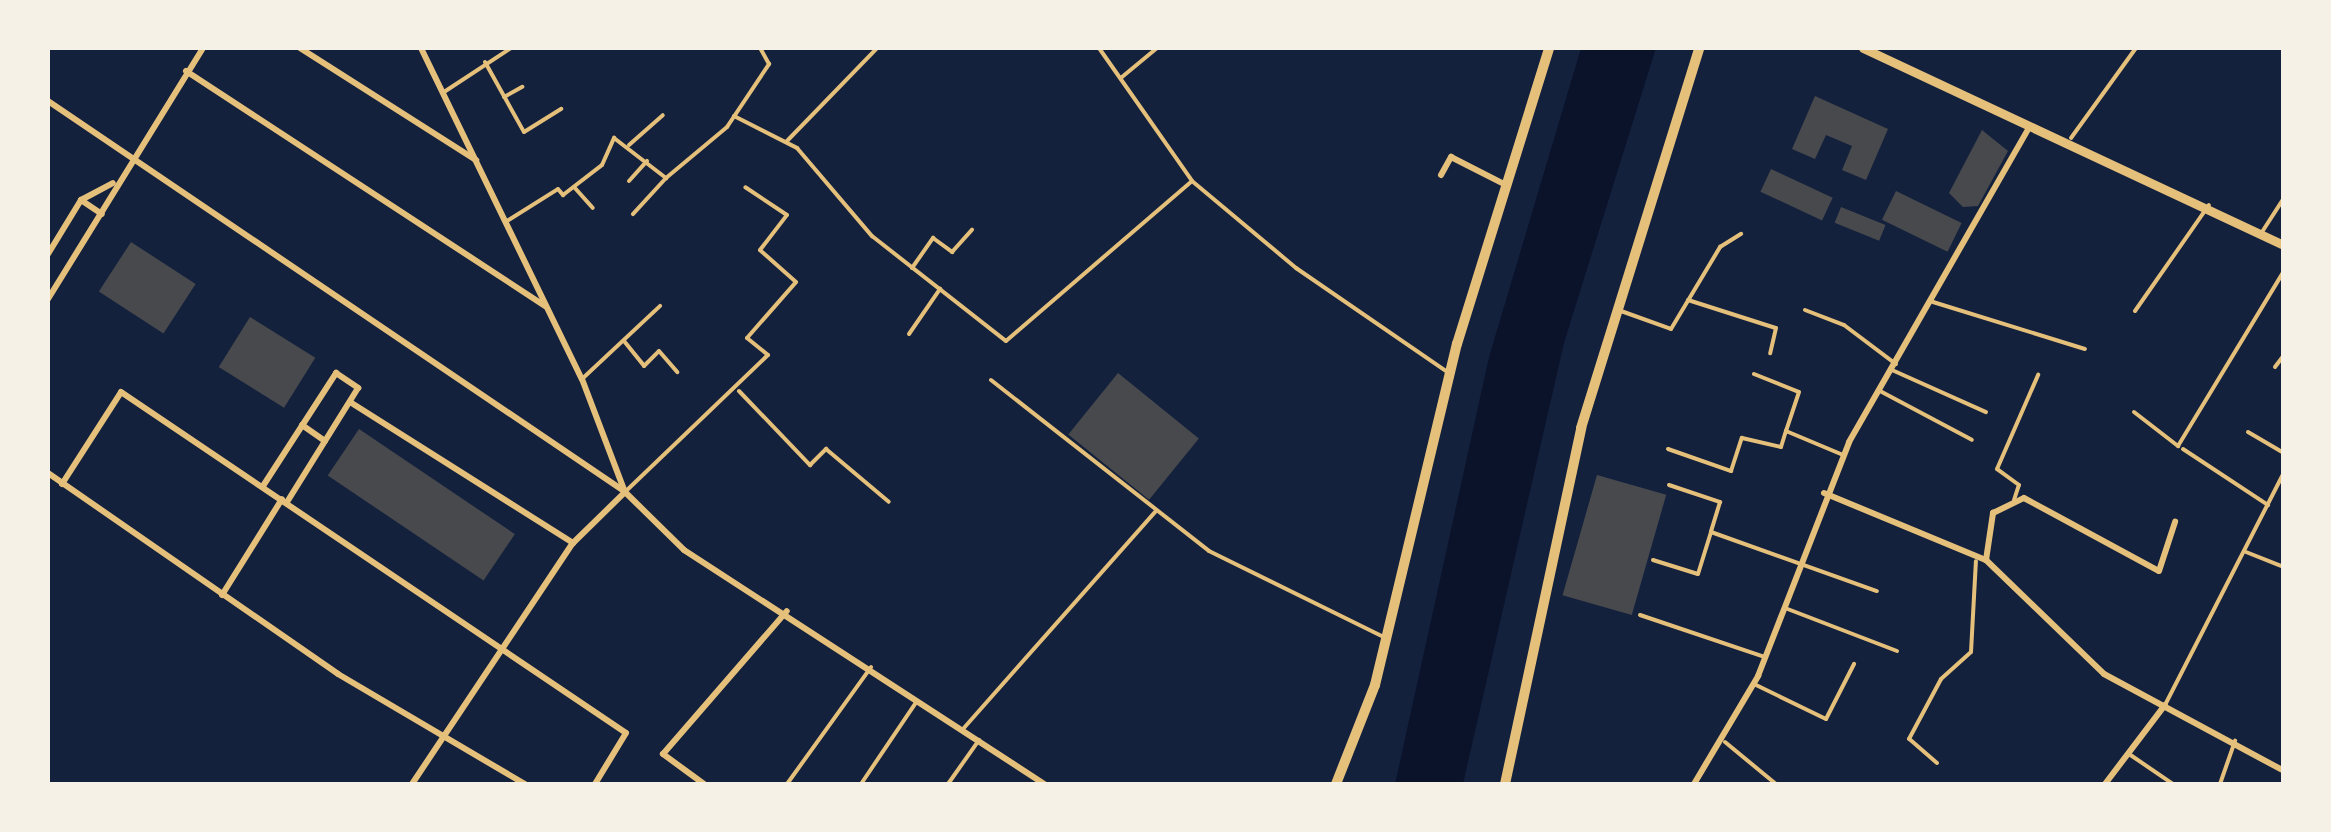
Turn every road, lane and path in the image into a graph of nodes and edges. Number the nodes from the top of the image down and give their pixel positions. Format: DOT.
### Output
graph roads {
  1 [pos="202,48"];
  2 [pos="300,48"];
  3 [pos="421,48"];
  4 [pos="511,48"];
  5 [pos="760,48"];
  6 [pos="877,48"];
  7 [pos="1099,48"];
  8 [pos="1157,48"];
  9 [pos="1550,48"];
  10 [pos="1699,48"];
  11 [pos="1864,48"];
  12 [pos="2136,48"];
  13 [pos="485,62"];
  14 [pos="186,72"];
  15 [pos="1122,78"];
  16 [pos="522,87"];
  17 [pos="444,92"];
  18 [pos="504,98"];
  19 [pos="48,101"];
  20 [pos="561,109"];
  21 [pos="663,116"];
  22 [pos="734,116"];
  23 [pos="2030,126"];
  24 [pos="2071,138"];
  25 [pos="787,141"];
  26 [pos="629,145"];
  27 [pos="132,156"];
  28 [pos="476,160"];
  29 [pos="647,161"];
  30 [pos="1441,175"];
  31 [pos="666,178"];
  32 [pos="628,181"];
  33 [pos="1192,181"];
  34 [pos="114,182"];
  35 [pos="1506,185"];
  36 [pos="574,187"];
  37 [pos="744,187"];
  38 [pos="2284,198"];
  39 [pos="81,200"];
  40 [pos="2209,204"];
  41 [pos="593,208"];
  42 [pos="102,214"];
  43 [pos="633,214"];
  44 [pos="506,221"];
  45 [pos="972,230"];
  46 [pos="2262,232"];
  47 [pos="1741,234"];
  48 [pos="2284,245"];
  49 [pos="48,254"];
  50 [pos="912,268"];
  51 [pos="2284,271"];
  52 [pos="940,289"];
  53 [pos="48,299"];
  54 [pos="1688,300"];
  55 [pos="1933,302"];
  56 [pos="546,306"];
  57 [pos="660,306"];
  58 [pos="1616,310"];
  59 [pos="1805,310"];
  60 [pos="2135,311"];
  61 [pos="909,334"];
  62 [pos="624,341"];
  63 [pos="2085,349"];
  64 [pos="1770,353"];
  65 [pos="2284,355"];
  66 [pos="1894,367"];
  67 [pos="2275,368"];
  68 [pos="676,372"];
  69 [pos="1450,374"];
  70 [pos="1754,374"];
  71 [pos="2038,375"];
  72 [pos="582,379"];
  73 [pos="990,380"];
  74 [pos="738,391"];
  75 [pos="1880,391"];
  76 [pos="350,402"];
  77 [pos="1986,412"];
  78 [pos="2134,412"];
  79 [pos="302,426"];
  80 [pos="1786,432"];
  81 [pos="2248,432"];
  82 [pos="1972,440"];
  83 [pos="325,441"];
  84 [pos="1668,449"];
  85 [pos="2183,449"];
  86 [pos="2284,453"];
  87 [pos="1842,455"];
  88 [pos="2284,472"];
  89 [pos="48,473"];
  90 [pos="62,484"];
  91 [pos="1669,485"];
  92 [pos="263,486"];
  93 [pos="625,492"];
  94 [pos="1824,493"];
  95 [pos="284,500"];
  96 [pos="2014,500"];
  97 [pos="889,502"];
  98 [pos="2268,505"];
  99 [pos="1156,511"];
  100 [pos="2175,522"];
  101 [pos="1711,532"];
  102 [pos="573,544"];
  103 [pos="2245,552"];
  104 [pos="1654,560"];
  105 [pos="1986,560"];
  106 [pos="1976,562"];
  107 [pos="1802,563"];
  108 [pos="2284,567"];
  109 [pos="1877,591"];
  110 [pos="222,595"];
  111 [pos="1784,608"];
  112 [pos="787,611"];
  113 [pos="1640,616"];
  114 [pos="1386,638"];
  115 [pos="504,643"];
  116 [pos="1897,651"];
  117 [pos="1765,658"];
  118 [pos="1854,664"];
  119 [pos="870,667"];
  120 [pos="1754,684"];
  121 [pos="918,698"];
  122 [pos="2164,705"];
  123 [pos="963,729"];
  124 [pos="440,738"];
  125 [pos="979,740"];
  126 [pos="2235,741"];
  127 [pos="1725,742"];
  128 [pos="2129,754"];
  129 [pos="1937,764"];
  130 [pos="2284,771"];
  131 [pos="412,784"];
  132 [pos="526,784"];
  133 [pos="595,784"];
  134 [pos="704,784"];
  135 [pos="787,784"];
  136 [pos="861,784"];
  137 [pos="948,784"];
  138 [pos="1045,784"];
  139 [pos="1336,784"];
  140 [pos="1505,784"];
  141 [pos="1694,784"];
  142 [pos="1776,784"];
  143 [pos="2105,784"];
  144 [pos="2173,784"];
  145 [pos="2220,784"];
  1 -- 14 [label="street"];
  2 -- 28 [label="street"];
  3 -- 17 [label="street"];
  4 -- 13 [label="lane"];
  5 -- 22 [label="lane"];
  6 -- 25 [label="lane"];
  7 -- 15 [label="lane"];
  8 -- 15 [label="lane"];
  9 -- 35 [label="main road"];
  10 -- 58 [label="main road"];
  11 -- 23 [label="street"];
  12 -- 24 [label="lane"];
  13 -- 17 [label="lane"];
  13 -- 18 [label="lane"];
  14 -- 27 [label="street"];
  14 -- 56 [label="street"];
  15 -- 33 [label="lane"];
  16 -- 18 [label="lane"];
  17 -- 28 [label="street"];
  18 -- 20 [label="lane"];
  19 -- 27 [label="street"];
  21 -- 26 [label="lane"];
  22 -- 25 [label="lane"];
  22 -- 31 [label="lane"];
  23 -- 24 [label="street"];
  23 -- 55 [label="street"];
  24 -- 40 [label="street"];
  25 -- 50 [label="lane"];
  26 -- 29 [label="lane"];
  26 -- 36 [label="lane"];
  27 -- 34 [label="street"];
  27 -- 93 [label="street"];
  28 -- 44 [label="street"];
  29 -- 31 [label="lane"];
  29 -- 32 [label="lane"];
  30 -- 35 [label="street"];
  31 -- 43 [label="lane"];
  33 -- 52 [label="lane"];
  33 -- 69 [label="lane"];
  34 -- 39 [label="street"];
  34 -- 42 [label="street"];
  35 -- 69 [label="main road"];
  36 -- 41 [label="lane"];
  36 -- 44 [label="lane"];
  37 -- 74 [label="lane"];
  38 -- 46 [label="lane"];
  39 -- 42 [label="street"];
  39 -- 49 [label="street"];
  40 -- 46 [label="street"];
  40 -- 60 [label="lane"];
  42 -- 53 [label="street"];
  44 -- 56 [label="street"];
  45 -- 50 [label="lane"];
  46 -- 48 [label="street"];
  47 -- 54 [label="lane"];
  50 -- 52 [label="lane"];
  51 -- 78 [label="lane"];
  52 -- 61 [label="lane"];
  54 -- 58 [label="lane"];
  54 -- 64 [label="lane"];
  55 -- 63 [label="lane"];
  55 -- 66 [label="street"];
  56 -- 72 [label="street"];
  57 -- 62 [label="lane"];
  58 -- 140 [label="main road"];
  59 -- 66 [label="lane"];
  62 -- 68 [label="lane"];
  62 -- 72 [label="lane"];
  65 -- 67 [label="lane"];
  66 -- 75 [label="street"];
  66 -- 77 [label="lane"];
  69 -- 114 [label="main road"];
  70 -- 80 [label="lane"];
  71 -- 96 [label="lane"];
  72 -- 93 [label="street"];
  73 -- 99 [label="lane"];
  74 -- 93 [label="lane"];
  74 -- 97 [label="lane"];
  75 -- 82 [label="lane"];
  75 -- 87 [label="street"];
  76 -- 79 [label="street"];
  76 -- 83 [label="street"];
  76 -- 102 [label="street"];
  79 -- 83 [label="street"];
  79 -- 92 [label="street"];
  80 -- 84 [label="lane"];
  80 -- 87 [label="lane"];
  81 -- 86 [label="lane"];
  83 -- 95 [label="street"];
  85 -- 98 [label="lane"];
  87 -- 94 [label="street"];
  88 -- 98 [label="lane"];
  89 -- 90 [label="street"];
  90 -- 92 [label="street"];
  90 -- 110 [label="street"];
  91 -- 101 [label="lane"];
  92 -- 95 [label="street"];
  93 -- 102 [label="street"];
  93 -- 112 [label="street"];
  94 -- 106 [label="street"];
  94 -- 107 [label="street"];
  95 -- 110 [label="street"];
  95 -- 115 [label="street"];
  96 -- 100 [label="street"];
  96 -- 105 [label="street"];
  98 -- 103 [label="lane"];
  99 -- 114 [label="lane"];
  99 -- 123 [label="lane"];
  101 -- 104 [label="lane"];
  101 -- 107 [label="lane"];
  102 -- 115 [label="street"];
  103 -- 108 [label="lane"];
  103 -- 122 [label="lane"];
  105 -- 106 [label="street"];
  105 -- 122 [label="street"];
  106 -- 129 [label="lane"];
  107 -- 109 [label="lane"];
  107 -- 111 [label="street"];
  110 -- 124 [label="street"];
  111 -- 116 [label="lane"];
  111 -- 117 [label="street"];
  112 -- 119 [label="street"];
  112 -- 134 [label="street"];
  113 -- 117 [label="lane"];
  114 -- 139 [label="main road"];
  115 -- 124 [label="street"];
  115 -- 133 [label="street"];
  117 -- 120 [label="street"];
  118 -- 120 [label="lane"];
  119 -- 121 [label="street"];
  119 -- 135 [label="lane"];
  120 -- 127 [label="street"];
  121 -- 123 [label="street"];
  121 -- 136 [label="lane"];
  122 -- 126 [label="street"];
  122 -- 128 [label="street"];
  123 -- 125 [label="street"];
  124 -- 131 [label="street"];
  124 -- 132 [label="street"];
  125 -- 137 [label="lane"];
  125 -- 138 [label="street"];
  126 -- 130 [label="street"];
  126 -- 145 [label="lane"];
  127 -- 141 [label="street"];
  127 -- 142 [label="lane"];
  128 -- 143 [label="street"];
  128 -- 144 [label="lane"];
}
